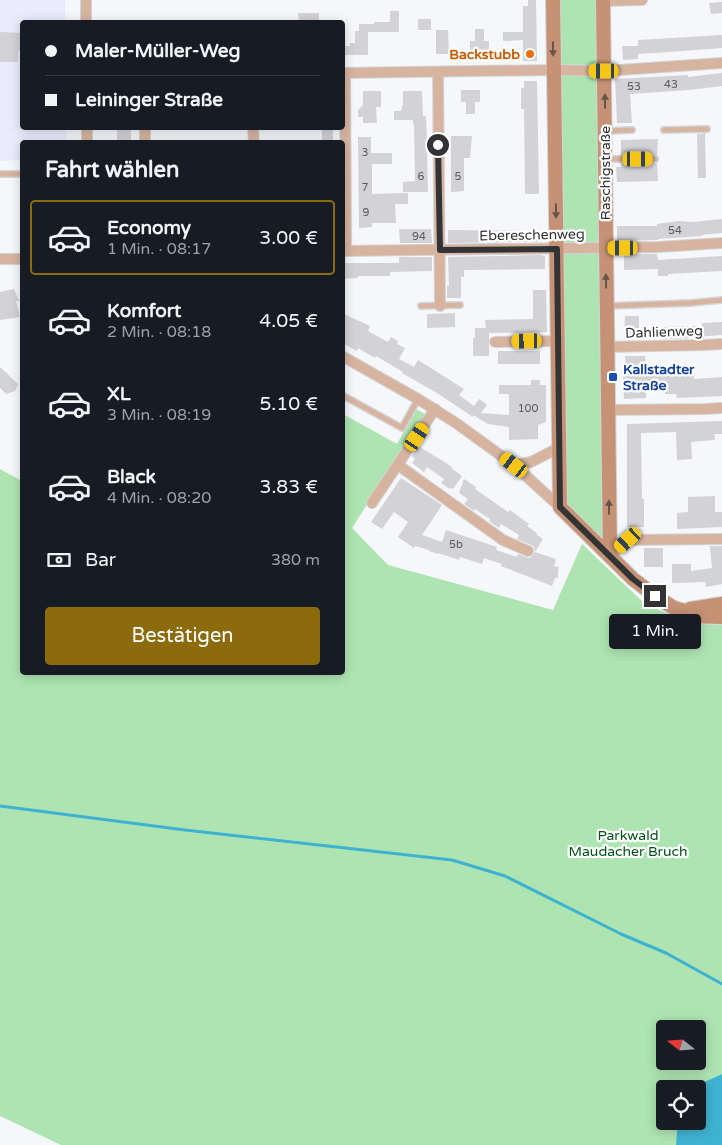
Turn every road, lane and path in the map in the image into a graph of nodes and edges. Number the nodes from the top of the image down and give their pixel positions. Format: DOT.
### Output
graph roads {
  1 [pos="86,0"];
  2 [pos="553,0"];
  3 [pos="603,0"];
  4 [pos="642,0"];
  5 [pos="86,20"];
  6 [pos="722,63"];
  7 [pos="554,70"];
  8 [pos="604,71"];
  9 [pos="438,72"];
  10 [pos="345,73"];
  11 [pos="706,129"];
  12 [pos="604,130"];
  13 [pos="632,130"];
  14 [pos="664,130"];
  15 [pos="604,159"];
  16 [pos="655,159"];
  17 [pos="0,174"];
  18 [pos="20,174"];
  19 [pos="722,243"];
  20 [pos="606,248"];
  21 [pos="557,249"];
  22 [pos="440,250"];
  23 [pos="345,251"];
  24 [pos="0,259"];
  25 [pos="20,259"];
  26 [pos="722,300"];
  27 [pos="460,305"];
  28 [pos="421,306"];
  29 [pos="440,306"];
  30 [pos="606,306"];
  31 [pos="558,341"];
  32 [pos="496,342"];
  33 [pos="722,344"];
  34 [pos="607,347"];
  35 [pos="345,358"];
  36 [pos="345,397"];
  37 [pos="418,399"];
  38 [pos="722,408"];
  39 [pos="435,409"];
  40 [pos="609,410"];
  41 [pos="560,447"];
  42 [pos="398,465"];
  43 [pos="514,465"];
  44 [pos="372,503"];
  45 [pos="560,507"];
  46 [pos="722,539"];
  47 [pos="528,551"];
  48 [pos="610,556"];
  49 [pos="722,604"];
  50 [pos="685,611"];
  51 [pos="722,617"];
  1 -- 5 [label="street"];
  2 -- 7 [label="street, one-way"];
  3 -- 4 [label="street"];
  3 -- 8 [label="street, Raschigstraße"];
  6 -- 8 [label="street"];
  7 -- 8 [label="street"];
  7 -- 9 [label="street"];
  7 -- 21 [label="street, one-way"];
  12 -- 8 [label="street, Raschigstraße, one-way"];
  9 -- 10 [label="street"];
  9 -- 22 [label="street"];
  11 -- 14 [label="lane"];
  12 -- 13 [label="lane"];
  12 -- 15 [label="street, Raschigstraße"];
  15 -- 16 [label="lane"];
  15 -- 20 [label="street, Raschigstraße"];
  17 -- 18 [label="lane"];
  19 -- 20 [label="street, Ebereschenweg"];
  20 -- 21 [label="street, Ebereschenweg"];
  30 -- 20 [label="street, Raschigstraße, one-way"];
  21 -- 22 [label="street, Ebereschenweg"];
  21 -- 31 [label="street"];
  22 -- 23 [label="street, Ebereschenweg"];
  22 -- 29 [label="street"];
  24 -- 25 [label="street"];
  26 -- 30 [label="lane"];
  27 -- 29 [label="lane"];
  28 -- 29 [label="lane"];
  30 -- 34 [label="street, Raschigstraße"];
  31 -- 32 [label="street"];
  31 -- 41 [label="street"];
  33 -- 34 [label="street, Dahlienweg"];
  34 -- 40 [label="street, Raschigstraße"];
  35 -- 37 [label="street"];
  36 -- 37 [label="lane"];
  37 -- 39 [label="street"];
  38 -- 40 [label="street"];
  39 -- 42 [label="street"];
  39 -- 43 [label="street"];
  48 -- 40 [label="street, Raschigstraße, one-way"];
  41 -- 43 [label="street"];
  41 -- 45 [label="street"];
  42 -- 44 [label="street"];
  42 -- 47 [label="street"];
  43 -- 45 [label="street"];
  45 -- 48 [label="street"];
  46 -- 48 [label="street"];
  48 -- 50 [label="street"];
  49 -- 50 [label="street"];
  50 -- 51 [label="street"];
}
